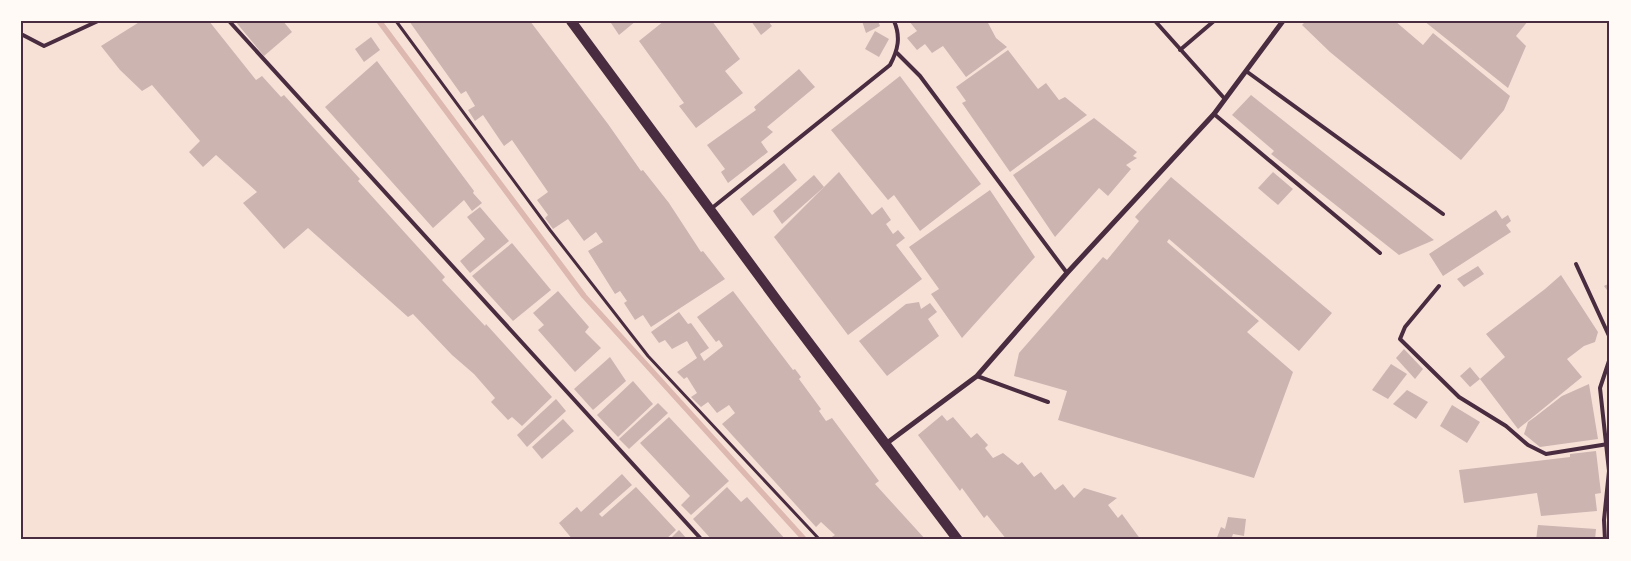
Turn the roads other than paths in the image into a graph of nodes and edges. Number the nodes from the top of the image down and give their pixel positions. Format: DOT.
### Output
graph roads {
  1 [pos="98,21"];
  2 [pos="229,21"];
  3 [pos="571,21"];
  4 [pos="894,21"];
  5 [pos="1155,21"];
  6 [pos="1214,21"];
  7 [pos="1283,21"];
  8 [pos="21,34"];
  9 [pos="1180,50"];
  10 [pos="897,52"];
  11 [pos="1246,71"];
  12 [pos="1224,98"];
  13 [pos="1214,114"];
  14 [pos="710,210"];
  15 [pos="1443,214"];
  16 [pos="1380,253"];
  17 [pos="1576,264"];
  18 [pos="1067,273"];
  19 [pos="1439,286"];
  20 [pos="1610,338"];
  21 [pos="1610,358"];
  22 [pos="977,376"];
  23 [pos="1048,402"];
  24 [pos="887,443"];
  25 [pos="1608,444"];
  26 [pos="702,540"];
  27 [pos="958,540"];
  28 [pos="1605,540"];
  1 -- 8 [label="lane"];
  2 -- 26 [label="lane"];
  3 -- 14 [label="main road"];
  4 -- 10 [label="lane"];
  5 -- 9 [label="lane"];
  6 -- 9 [label="lane"];
  7 -- 11 [label="street"];
  9 -- 12 [label="lane"];
  10 -- 14 [label="lane"];
  10 -- 18 [label="lane"];
  11 -- 12 [label="street"];
  11 -- 15 [label="lane"];
  12 -- 13 [label="street"];
  13 -- 16 [label="lane"];
  13 -- 18 [label="street"];
  14 -- 24 [label="main road"];
  17 -- 20 [label="lane"];
  18 -- 22 [label="street"];
  19 -- 25 [label="lane"];
  21 -- 25 [label="lane"];
  22 -- 23 [label="lane"];
  22 -- 24 [label="street"];
  24 -- 27 [label="main road"];
  25 -- 28 [label="lane"];
}
